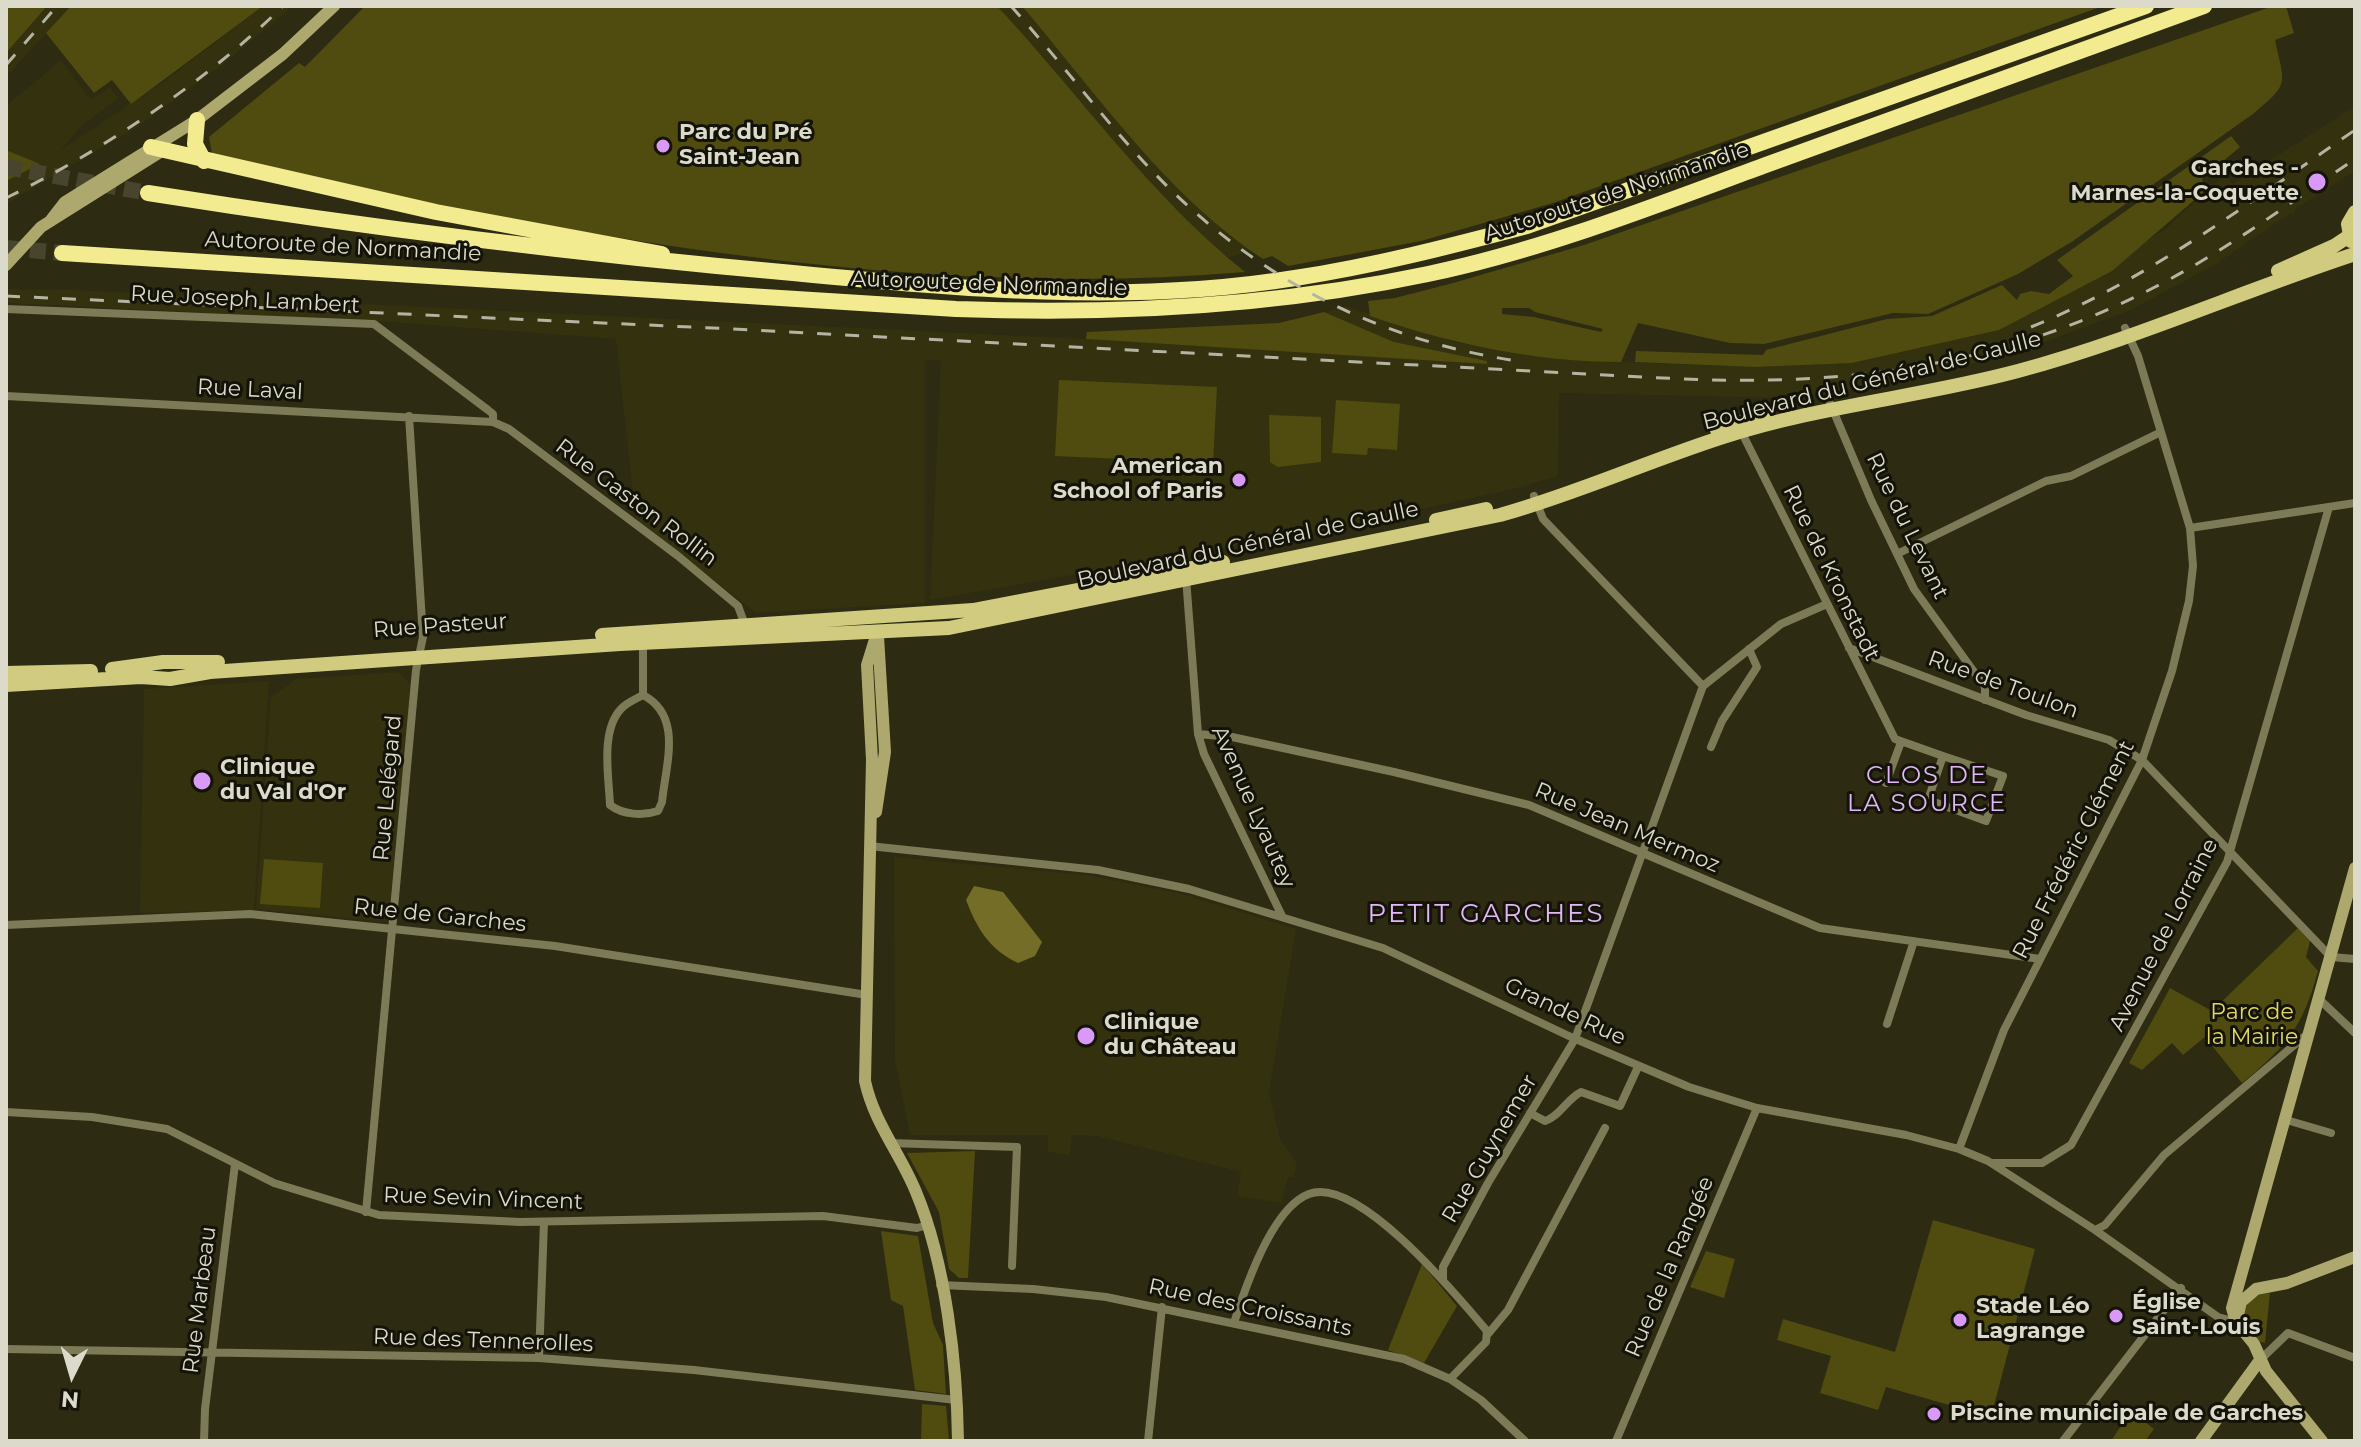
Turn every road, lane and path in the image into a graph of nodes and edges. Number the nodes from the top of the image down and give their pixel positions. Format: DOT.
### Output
graph roads {
  1 [pos="334,6"];
  2 [pos="2146,6"];
  3 [pos="2204,6"];
  4 [pos="197,120"];
  5 [pos="157,149"];
  6 [pos="204,161"];
  7 [pos="148,193"];
  8 [pos="2355,212"];
  9 [pos="51,220"];
  10 [pos="2352,241"];
  11 [pos="62,253"];
  12 [pos="2355,254"];
  13 [pos="677,263"];
  14 [pos="6,265"];
  15 [pos="6,309"];
  16 [pos="2127,332"];
  17 [pos="6,396"];
  18 [pos="1832,406"];
  19 [pos="409,416"];
  20 [pos="493,422"];
  21 [pos="1739,427"];
  22 [pos="2161,432"];
  23 [pos="1536,500"];
  24 [pos="2355,503"];
  25 [pos="2329,507"];
  26 [pos="2190,528"];
  27 [pos="1897,554"];
  28 [pos="1185,574"];
  29 [pos="1827,604"];
  30 [pos="940,612"];
  31 [pos="745,625"];
  32 [pos="877,625"];
  33 [pos="949,628"];
  34 [pos="918,630"];
  35 [pos="643,638"];
  36 [pos="1848,648"];
  37 [pos="1749,649"];
  38 [pos="421,654"];
  39 [pos="163,662"];
  40 [pos="6,673"];
  41 [pos="164,679"];
  42 [pos="6,685"];
  43 [pos="1703,686"];
  44 [pos="643,695"];
  45 [pos="1985,700"];
  46 [pos="1198,734"];
  47 [pos="1898,740"];
  48 [pos="1711,747"];
  49 [pos="1943,756"];
  50 [pos="2142,760"];
  51 [pos="1886,783"];
  52 [pos="868,840"];
  53 [pos="2231,850"];
  54 [pos="1643,855"];
  55 [pos="2355,868"];
  56 [pos="1282,916"];
  57 [pos="6,925"];
  58 [pos="394,929"];
  59 [pos="1914,941"];
  60 [pos="2331,957"];
  61 [pos="2040,959"];
  62 [pos="2355,959"];
  63 [pos="867,995"];
  64 [pos="2319,999"];
  65 [pos="1887,1024"];
  66 [pos="2355,1033"];
  67 [pos="2305,1036"];
  68 [pos="1575,1039"];
  69 [pos="1638,1067"];
  70 [pos="1757,1108"];
  71 [pos="6,1112"];
  72 [pos="1530,1113"];
  73 [pos="2283,1119"];
  74 [pos="1605,1128"];
  75 [pos="2331,1133"];
  76 [pos="889,1143"];
  77 [pos="1959,1149"];
  78 [pos="1988,1161"];
  79 [pos="235,1164"];
  80 [pos="366,1212"];
  81 [pos="544,1222"];
  82 [pos="928,1225"];
  83 [pos="2095,1230"];
  84 [pos="2355,1257"];
  85 [pos="1012,1266"];
  86 [pos="2242,1277"];
  87 [pos="1443,1279"];
  88 [pos="940,1285"];
  89 [pos="2181,1288"];
  90 [pos="2256,1289"];
  91 [pos="1162,1307"];
  92 [pos="2236,1322"];
  93 [pos="1234,1323"];
  94 [pos="1488,1334"];
  95 [pos="6,1349"];
  96 [pos="214,1353"];
  97 [pos="539,1358"];
  98 [pos="2355,1358"];
  99 [pos="2260,1360"];
  100 [pos="1450,1379"];
  101 [pos="956,1400"];
  102 [pos="204,1441"];
  103 [pos="958,1441"];
  104 [pos="1148,1441"];
  105 [pos="1525,1441"];
  106 [pos="1616,1441"];
  107 [pos="2063,1441"];
  108 [pos="2201,1441"];
  109 [pos="2322,1441"];
  1 -- 4 [label="main road"];
  2 -- 13 [label="highway, Autoroute de Normandie"];
  3 -- 11 [label="highway, Autoroute de Normandie"];
  4 -- 5 [label="main road"];
  4 -- 6 [label="highway"];
  5 -- 6 [label="highway"];
  5 -- 9 [label="main road"];
  5 -- 9 [label="main road"];
  6 -- 13 [label="highway"];
  7 -- 13 [label="highway, Autoroute de Normandie"];
  8 -- 10 [label="main road"];
  9 -- 14 [label="main road"];
  10 -- 16 [label="main road, Boulevard du Général de Gaulle"];
  12 -- 16 [label="main road, Boulevard du Général de Gaulle"];
  15 -- 20 [label="street, Rue Joseph Lambert"];
  16 -- 18 [label="main road, Boulevard du Général de Gaulle"];
  16 -- 22 [label="street, Rue Frédéric Clément"];
  17 -- 19 [label="street, Rue Laval"];
  18 -- 21 [label="main road, Boulevard du Général de Gaulle"];
  18 -- 27 [label="street, Rue du Levant"];
  19 -- 20 [label="street, Rue Laval"];
  19 -- 38 [label="street, Rue Lelégard"];
  20 -- 31 [label="street, Rue Gaston Rollin"];
  21 -- 23 [label="main road, Boulevard du Général de Gaulle"];
  21 -- 29 [label="street, Rue de Kronstadt"];
  22 -- 26 [label="street, Rue Frédéric Clément"];
  22 -- 27 [label="street"];
  23 -- 28 [label="main road, Boulevard du Général de Gaulle"];
  23 -- 43 [label="street"];
  24 -- 25 [label="street"];
  25 -- 26 [label="street"];
  25 -- 53 [label="street, Avenue de Lorraine"];
  26 -- 50 [label="street, Rue Frédéric Clément"];
  27 -- 45 [label="street, Rue du Levant"];
  28 -- 30 [label="main road, Boulevard du Général de Gaulle"];
  28 -- 33 [label="main road, Boulevard du Général de Gaulle"];
  28 -- 46 [label="street, Avenue Lyautey"];
  29 -- 36 [label="street, Rue de Kronstadt"];
  29 -- 37 [label="street"];
  30 -- 32 [label="main road, Boulevard du Général de Gaulle"];
  30 -- 33 [label="main road"];
  30 -- 34 [label="main road"];
  31 -- 32 [label="main road, Rue Pasteur"];
  31 -- 35 [label="main road, Rue Pasteur"];
  32 -- 34 [label="main road, Boulevard du Général de Gaulle"];
  32 -- 35 [label="main road, Rue Pasteur"];
  32 -- 52 [label="main road"];
  33 -- 34 [label="main road, Boulevard du Général de Gaulle"];
  35 -- 38 [label="main road, Rue Pasteur"];
  35 -- 44 [label="street"];
  36 -- 45 [label="street, Rue de Toulon"];
  36 -- 47 [label="street, Rue de Kronstadt"];
  37 -- 43 [label="street"];
  37 -- 48 [label="street"];
  38 -- 39 [label="main road, Rue Pasteur"];
  38 -- 41 [label="main road, Rue Pasteur"];
  38 -- 58 [label="street, Rue Lelégard"];
  39 -- 40 [label="main road, Rue Pasteur"];
  39 -- 41 [label="main road"];
  41 -- 42 [label="main road, Rue Pasteur"];
  43 -- 54 [label="street, Rue Guynemer"];
  44 -- 44 [label="street"];
  45 -- 50 [label="street, Rue de Toulon"];
  46 -- 54 [label="street, Rue Jean Mermoz"];
  46 -- 56 [label="street, Avenue Lyautey"];
  47 -- 49 [label="street"];
  47 -- 51 [label="street"];
  49 -- 49 [label="street"];
  50 -- 53 [label="street, Rue de Toulon"];
  50 -- 61 [label="street, Rue Frédéric Clément"];
  52 -- 56 [label="street, Grande Rue"];
  52 -- 63 [label="main road"];
  53 -- 60 [label="street, Rue de Toulon"];
  53 -- 78 [label="street, Avenue de Lorraine"];
  54 -- 59 [label="street, Rue Jean Mermoz"];
  54 -- 68 [label="street, Rue Guynemer"];
  55 -- 60 [label="main road"];
  56 -- 68 [label="street, Grande Rue"];
  57 -- 58 [label="street, Rue de Garches"];
  58 -- 63 [label="street, Rue de Garches"];
  58 -- 80 [label="street, Rue Lelégard"];
  59 -- 61 [label="street, Rue Jean Mermoz"];
  59 -- 65 [label="street"];
  60 -- 62 [label="street"];
  60 -- 64 [label="main road"];
  61 -- 77 [label="street, Rue Frédéric Clément"];
  63 -- 76 [label="main road"];
  64 -- 66 [label="street"];
  64 -- 67 [label="main road"];
  67 -- 73 [label="main road"];
  67 -- 83 [label="street"];
  68 -- 69 [label="street, Grande Rue"];
  68 -- 72 [label="street, Rue Guynemer"];
  69 -- 70 [label="street, Grande Rue"];
  69 -- 72 [label="street"];
  70 -- 77 [label="street, Grande Rue"];
  70 -- 106 [label="street, Rue de la Rangée"];
  71 -- 79 [label="street, Rue Sevin Vincent"];
  72 -- 87 [label="street, Rue Guynemer"];
  73 -- 75 [label="street"];
  73 -- 86 [label="main road"];
  74 -- 94 [label="street"];
  76 -- 82 [label="main road"];
  76 -- 85 [label="street"];
  77 -- 78 [label="street, Grande Rue"];
  78 -- 83 [label="street, Grande Rue"];
  79 -- 80 [label="street, Rue Sevin Vincent"];
  79 -- 96 [label="street, Rue Marbeau"];
  80 -- 81 [label="street, Rue Sevin Vincent"];
  81 -- 82 [label="street, Rue Sevin Vincent"];
  81 -- 97 [label="street"];
  82 -- 88 [label="main road"];
  83 -- 89 [label="street, Grande Rue"];
  84 -- 90 [label="main road"];
  86 -- 90 [label="main road"];
  86 -- 92 [label="main road"];
  87 -- 93 [label="street"];
  87 -- 94 [label="street"];
  88 -- 91 [label="street, Rue des Croissants"];
  88 -- 101 [label="main road"];
  89 -- 92 [label="street, Grande Rue"];
  89 -- 107 [label="street"];
  90 -- 92 [label="main road"];
  91 -- 93 [label="street, Rue des Croissants"];
  91 -- 104 [label="street"];
  92 -- 99 [label="main road"];
  93 -- 100 [label="street, Rue des Croissants"];
  94 -- 100 [label="street"];
  95 -- 96 [label="street, Rue des Tennerolles"];
  96 -- 97 [label="street, Rue des Tennerolles"];
  96 -- 102 [label="street, Rue Marbeau"];
  97 -- 101 [label="street, Rue des Tennerolles"];
  98 -- 99 [label="street"];
  99 -- 108 [label="main road"];
  99 -- 109 [label="main road"];
  100 -- 105 [label="street, Rue des Croissants"];
  101 -- 103 [label="main road"];
}
